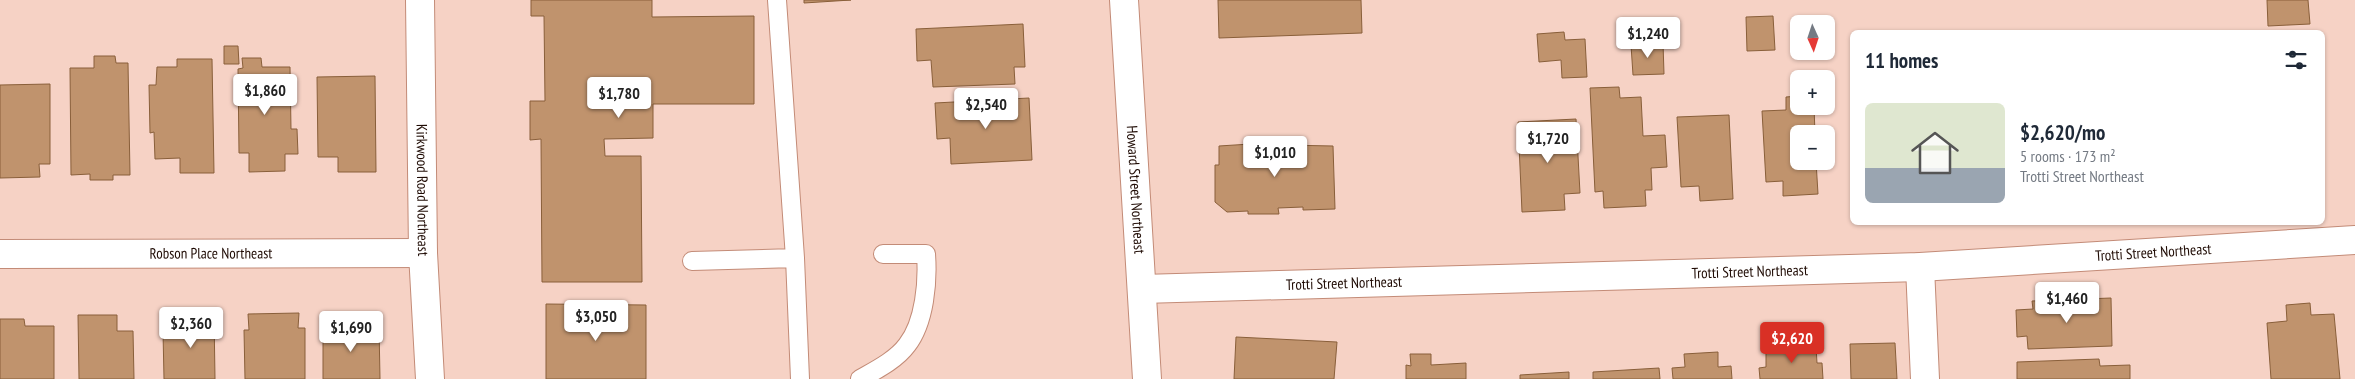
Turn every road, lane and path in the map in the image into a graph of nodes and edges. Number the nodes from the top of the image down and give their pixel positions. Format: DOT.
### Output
graph roads {
  1 [pos="420,0"];
  2 [pos="777,0"];
  3 [pos="1124,0"];
  4 [pos="2355,240"];
  5 [pos="423,253"];
  6 [pos="0,254"];
  7 [pos="884,254"];
  8 [pos="795,258"];
  9 [pos="692,261"];
  10 [pos="1920,267"];
  11 [pos="1142,289"];
  12 [pos="430,379"];
  13 [pos="800,379"];
  14 [pos="860,379"];
  15 [pos="1147,379"];
  16 [pos="1925,379"];
  1 -- 5 [label="street, Kirkwood Road Northeast"];
  2 -- 8 [label="lane"];
  3 -- 11 [label="street, Howard Street Northeast"];
  4 -- 10 [label="street, Trotti Street Northeast"];
  5 -- 6 [label="street, Robson Place Northeast"];
  5 -- 12 [label="street, Kirkwood Road Northeast"];
  7 -- 14 [label="lane"];
  8 -- 9 [label="lane"];
  8 -- 13 [label="lane"];
  10 -- 11 [label="street, Trotti Street Northeast"];
  10 -- 16 [label="street"];
  11 -- 15 [label="street, Howard Street Northeast"];
}
